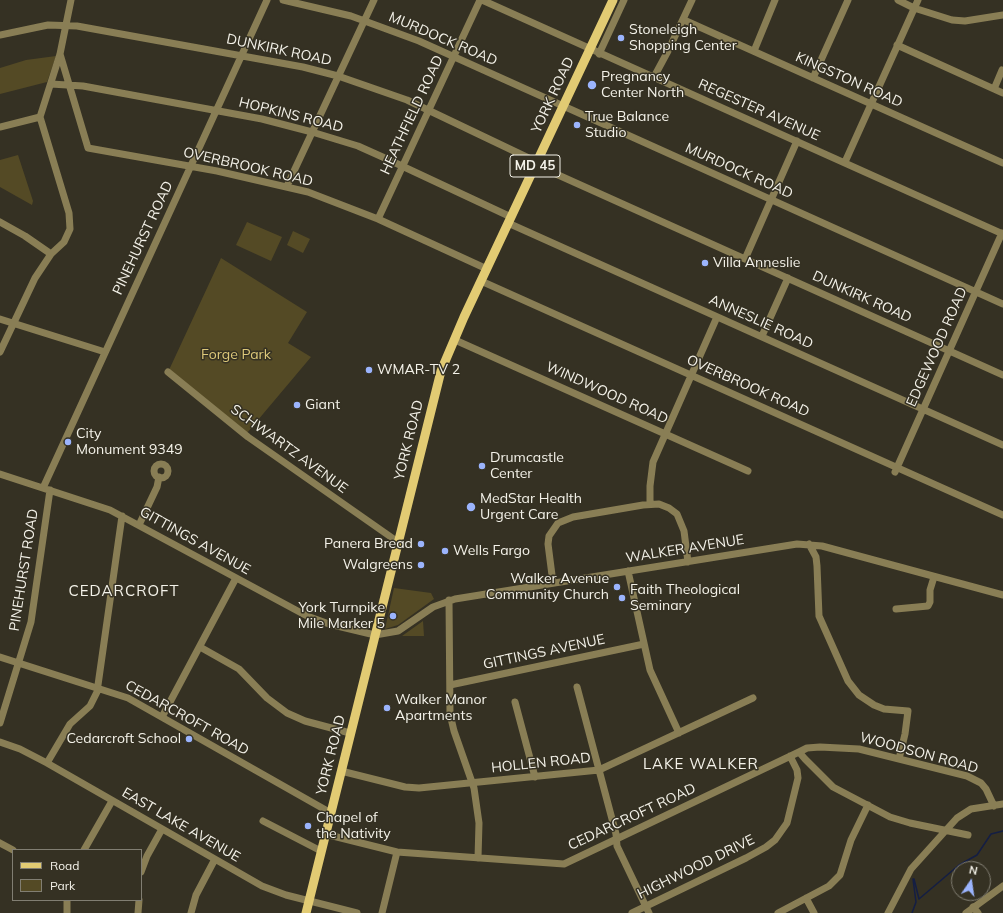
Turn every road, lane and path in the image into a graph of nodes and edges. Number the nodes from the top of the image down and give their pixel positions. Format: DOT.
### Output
graph roads {
  1 [pos="71,0"];
  2 [pos="266,0"];
  3 [pos="283,0"];
  4 [pos="374,0"];
  5 [pos="481,0"];
  6 [pos="613,0"];
  7 [pos="624,0"];
  8 [pos="692,0"];
  9 [pos="775,0"];
  10 [pos="848,0"];
  11 [pos="898,0"];
  12 [pos="918,0"];
  13 [pos="914,8"];
  14 [pos="1003,15"];
  15 [pos="364,20"];
  16 [pos="684,20"];
  17 [pos="67,25"];
  18 [pos="0,35"];
  19 [pos="897,45"];
  20 [pos="754,51"];
  21 [pos="594,52"];
  22 [pos="60,54"];
  23 [pos="243,55"];
  24 [pos="454,56"];
  25 [pos="1002,70"];
  26 [pos="338,76"];
  27 [pos="654,77"];
  28 [pos="813,78"];
  29 [pos="51,84"];
  30 [pos="69,85"];
  31 [pos="994,89"];
  32 [pos="1003,93"];
  33 [pos="871,104"];
  34 [pos="563,107"];
  35 [pos="216,111"];
  36 [pos="428,111"];
  37 [pos="40,117"];
  38 [pos="0,127"];
  39 [pos="312,132"];
  40 [pos="798,141"];
  41 [pos="845,162"];
  42 [pos="537,163"];
  43 [pos="1003,163"];
  44 [pos="190,166"];
  45 [pos="403,166"];
  46 [pos="287,186"];
  47 [pos="771,200"];
  48 [pos="378,219"];
  49 [pos="510,220"];
  50 [pos="0,222"];
  51 [pos="1003,233"];
  52 [pos="51,254"];
  53 [pos="744,258"];
  54 [pos="487,270"];
  55 [pos="788,278"];
  56 [pos="481,281"];
  57 [pos="976,292"];
  58 [pos="1003,304"];
  59 [pos="718,316"];
  60 [pos="0,319"];
  61 [pos="13,323"];
  62 [pos="762,336"];
  63 [pos="455,340"];
  64 [pos="949,351"];
  65 [pos="0,352"];
  66 [pos="105,352"];
  67 [pos="168,372"];
  68 [pos="692,375"];
  69 [pos="1003,375"];
  70 [pos="923,409"];
  71 [pos="666,434"];
  72 [pos="1003,445"];
  73 [pos="896,470"];
  74 [pos="748,471"];
  75 [pos="0,474"];
  76 [pos="159,477"];
  77 [pos="47,489"];
  78 [pos="650,504"];
  79 [pos="1003,515"];
  80 [pos="122,516"];
  81 [pos="139,525"];
  82 [pos="398,542"];
  83 [pos="809,544"];
  84 [pos="688,562"];
  85 [pos="628,571"];
  86 [pos="934,577"];
  87 [pos="236,578"];
  88 [pos="553,583"];
  89 [pos="1003,595"];
  90 [pos="449,600"];
  91 [pos="896,609"];
  92 [pos="375,635"];
  93 [pos="644,644"];
  94 [pos="200,647"];
  95 [pos="0,656"];
  96 [pos="19,663"];
  97 [pos="450,685"];
  98 [pos="577,687"];
  99 [pos="98,688"];
  100 [pos="753,698"];
  101 [pos="515,702"];
  102 [pos="162,717"];
  103 [pos="0,722"];
  104 [pos="350,733"];
  105 [pos="679,733"];
  106 [pos="0,742"];
  107 [pos="799,752"];
  108 [pos="790,756"];
  109 [pos="899,759"];
  110 [pos="47,763"];
  111 [pos="599,770"];
  112 [pos="341,771"];
  113 [pos="535,777"];
  114 [pos="472,783"];
  115 [pos="112,801"];
  116 [pos="1003,804"];
  117 [pos="868,805"];
  118 [pos="994,806"];
  119 [pos="331,813"];
  120 [pos="262,821"];
  121 [pos="162,829"];
  122 [pos="944,830"];
  123 [pos="325,834"];
  124 [pos="968,835"];
  125 [pos="616,840"];
  126 [pos="0,843"];
  127 [pos="12,849"];
  128 [pos="85,849"];
  129 [pos="321,851"];
  130 [pos="397,852"];
  131 [pos="478,858"];
  132 [pos="215,859"];
  133 [pos="142,869"];
  134 [pos="1003,886"];
  135 [pos="806,898"];
  136 [pos="67,901"];
  137 [pos="139,901"];
  138 [pos="309,901"];
  139 [pos="646,906"];
  140 [pos="973,906"];
  141 [pos="67,913"];
  142 [pos="138,913"];
  143 [pos="191,913"];
  144 [pos="306,913"];
  145 [pos="357,913"];
  146 [pos="382,913"];
  147 [pos="632,913"];
  148 [pos="649,913"];
  149 [pos="778,913"];
  150 [pos="814,913"];
  151 [pos="888,913"];
  152 [pos="966,913"];
  153 [pos="978,913"];
  1 -- 17 [label="street"];
  2 -- 23 [label="street, PINEHURST ROAD"];
  3 -- 15 [label="street, MURDOCK ROAD"];
  4 -- 15 [label="street"];
  5 -- 21 [label="street, REGESTER AVENUE"];
  5 -- 24 [label="street, HEATHFIELD ROAD"];
  6 -- 21 [label="main road, YORK ROAD / MD 45"];
  7 -- 21 [label="street, YORK ROAD"];
  8 -- 16 [label="street"];
  9 -- 20 [label="street"];
  10 -- 28 [label="street"];
  11 -- 13 [label="street"];
  12 -- 13 [label="street"];
  13 -- 14 [label="street"];
  13 -- 19 [label="street"];
  15 -- 24 [label="street, MURDOCK ROAD"];
  15 -- 26 [label="street"];
  16 -- 20 [label="street, KINGSTON ROAD"];
  16 -- 27 [label="street"];
  17 -- 18 [label="street, DUNKIRK ROAD"];
  17 -- 22 [label="street"];
  17 -- 23 [label="street, DUNKIRK ROAD"];
  19 -- 31 [label="street"];
  19 -- 33 [label="street"];
  20 -- 28 [label="street, KINGSTON ROAD"];
  21 -- 27 [label="street, REGESTER AVENUE"];
  21 -- 34 [label="main road, YORK ROAD / MD 45"];
  22 -- 29 [label="street"];
  22 -- 30 [label="street, OVERBROOK ROAD"];
  23 -- 26 [label="street, DUNKIRK ROAD"];
  23 -- 35 [label="street, PINEHURST ROAD"];
  24 -- 34 [label="street, MURDOCK ROAD"];
  24 -- 36 [label="street, HEATHFIELD ROAD"];
  25 -- 31 [label="street"];
  26 -- 36 [label="street, DUNKIRK ROAD"];
  26 -- 39 [label="street"];
  27 -- 40 [label="street, REGESTER AVENUE"];
  28 -- 33 [label="street, KINGSTON ROAD"];
  29 -- 30 [label="street, HOPKINS ROAD"];
  29 -- 37 [label="street"];
  30 -- 35 [label="street, HOPKINS ROAD"];
  30 -- 44 [label="street, OVERBROOK ROAD"];
  31 -- 32 [label="street"];
  33 -- 41 [label="street"];
  33 -- 43 [label="street, KINGSTON ROAD"];
  34 -- 42 [label="main road, YORK ROAD / MD 45"];
  34 -- 47 [label="street, MURDOCK ROAD"];
  35 -- 39 [label="street, HOPKINS ROAD"];
  35 -- 44 [label="street, PINEHURST ROAD"];
  36 -- 42 [label="street, DUNKIRK ROAD"];
  36 -- 45 [label="street, HEATHFIELD ROAD"];
  37 -- 38 [label="street"];
  37 -- 52 [label="street"];
  39 -- 45 [label="street, HOPKINS ROAD"];
  39 -- 46 [label="street"];
  40 -- 41 [label="street, REGESTER AVENUE"];
  40 -- 47 [label="street"];
  41 -- 51 [label="street, REGESTER AVENUE"];
  42 -- 49 [label="main road, YORK ROAD / MD 45"];
  42 -- 53 [label="street, DUNKIRK ROAD"];
  44 -- 46 [label="street, OVERBROOK ROAD"];
  44 -- 66 [label="street, PINEHURST ROAD"];
  45 -- 48 [label="street, HEATHFIELD ROAD"];
  45 -- 49 [label="street, HOPKINS ROAD"];
  46 -- 48 [label="street, OVERBROOK ROAD"];
  47 -- 53 [label="street"];
  47 -- 57 [label="street, MURDOCK ROAD"];
  48 -- 54 [label="street, OVERBROOK ROAD"];
  49 -- 54 [label="main road, YORK ROAD / MD 45"];
  49 -- 59 [label="street, ANNESLIE ROAD"];
  50 -- 52 [label="street"];
  51 -- 57 [label="street, EDGEWOOD ROAD"];
  52 -- 61 [label="street"];
  53 -- 55 [label="street, DUNKIRK ROAD"];
  54 -- 56 [label="main road, YORK ROAD / MD 45"];
  55 -- 62 [label="street"];
  55 -- 64 [label="street, DUNKIRK ROAD"];
  56 -- 63 [label="main road, YORK ROAD / MD 45"];
  56 -- 68 [label="street, OVERBROOK ROAD"];
  57 -- 58 [label="street, MURDOCK ROAD"];
  57 -- 64 [label="street, EDGEWOOD ROAD"];
  59 -- 62 [label="street, ANNESLIE ROAD"];
  59 -- 68 [label="street"];
  60 -- 61 [label="street"];
  61 -- 65 [label="street"];
  61 -- 66 [label="street"];
  62 -- 70 [label="street, ANNESLIE ROAD"];
  63 -- 71 [label="street, WINDWOOD ROAD"];
  63 -- 82 [label="main road, YORK ROAD / MD 45"];
  64 -- 69 [label="street, DUNKIRK ROAD"];
  64 -- 70 [label="street, EDGEWOOD ROAD"];
  66 -- 77 [label="street, PINEHURST ROAD"];
  67 -- 82 [label="street, SCHWARTZ AVENUE"];
  68 -- 71 [label="street"];
  68 -- 73 [label="street, OVERBROOK ROAD"];
  70 -- 72 [label="street, ANNESLIE ROAD"];
  70 -- 73 [label="street, EDGEWOOD ROAD"];
  71 -- 74 [label="street, WINDWOOD ROAD"];
  71 -- 78 [label="street"];
  73 -- 79 [label="street, OVERBROOK ROAD"];
  75 -- 77 [label="street, GITTINGS AVENUE"];
  76 -- 81 [label="street"];
  77 -- 80 [label="street, GITTINGS AVENUE"];
  77 -- 96 [label="street, PINEHURST ROAD"];
  78 -- 84 [label="street"];
  78 -- 88 [label="street"];
  80 -- 81 [label="street, GITTINGS AVENUE"];
  80 -- 99 [label="street"];
  81 -- 87 [label="street, GITTINGS AVENUE"];
  82 -- 92 [label="main road, YORK ROAD"];
  83 -- 84 [label="street, WALKER AVENUE"];
  83 -- 86 [label="street, WALKER AVENUE"];
  83 -- 109 [label="street"];
  84 -- 85 [label="street, WALKER AVENUE"];
  85 -- 88 [label="street, WALKER AVENUE"];
  85 -- 93 [label="street"];
  86 -- 89 [label="street, WALKER AVENUE"];
  86 -- 91 [label="street"];
  87 -- 92 [label="street, GITTINGS AVENUE"];
  87 -- 94 [label="street"];
  88 -- 90 [label="street, WALKER AVENUE"];
  90 -- 92 [label="street, WALKER AVENUE"];
  90 -- 97 [label="street"];
  92 -- 104 [label="main road, YORK ROAD"];
  93 -- 97 [label="street, GITTINGS AVENUE"];
  93 -- 105 [label="street"];
  94 -- 102 [label="street"];
  94 -- 104 [label="street"];
  95 -- 96 [label="street, CEDARCROFT ROAD"];
  96 -- 99 [label="street, CEDARCROFT ROAD"];
  96 -- 103 [label="street, PINEHURST ROAD"];
  97 -- 114 [label="street"];
  98 -- 111 [label="street"];
  99 -- 102 [label="street, CEDARCROFT ROAD"];
  99 -- 110 [label="street"];
  100 -- 105 [label="street, HOLLEN ROAD"];
  101 -- 113 [label="street"];
  102 -- 119 [label="street, CEDARCROFT ROAD"];
  104 -- 112 [label="main road, YORK ROAD"];
  105 -- 111 [label="street, HOLLEN ROAD"];
  106 -- 110 [label="street, EAST LAKE AVENUE"];
  107 -- 108 [label="street, CEDARCROFT ROAD"];
  107 -- 109 [label="street, WOODSON ROAD"];
  107 -- 117 [label="street"];
  108 -- 125 [label="street, CEDARCROFT ROAD"];
  108 -- 139 [label="street, HIGHWOOD DRIVE"];
  109 -- 118 [label="street, WOODSON ROAD"];
  110 -- 115 [label="street, EAST LAKE AVENUE"];
  111 -- 113 [label="street, HOLLEN ROAD"];
  111 -- 125 [label="street"];
  112 -- 114 [label="street, HOLLEN ROAD"];
  112 -- 119 [label="main road, YORK ROAD"];
  113 -- 114 [label="street, HOLLEN ROAD"];
  114 -- 131 [label="street"];
  115 -- 121 [label="street, EAST LAKE AVENUE"];
  115 -- 128 [label="street"];
  116 -- 118 [label="street"];
  117 -- 122 [label="street"];
  117 -- 135 [label="street"];
  118 -- 122 [label="street"];
  119 -- 123 [label="main road, YORK ROAD"];
  120 -- 129 [label="street"];
  121 -- 132 [label="street, EAST LAKE AVENUE"];
  121 -- 133 [label="street"];
  122 -- 124 [label="street"];
  122 -- 151 [label="street"];
  123 -- 129 [label="main road, YORK ROAD"];
  123 -- 130 [label="street, CEDARCROFT ROAD"];
  125 -- 131 [label="street, CEDARCROFT ROAD"];
  125 -- 139 [label="street"];
  126 -- 127 [label="street"];
  129 -- 138 [label="main road, YORK ROAD"];
  130 -- 131 [label="street, CEDARCROFT ROAD"];
  130 -- 146 [label="street"];
  132 -- 138 [label="street, EAST LAKE AVENUE"];
  132 -- 143 [label="street"];
  134 -- 140 [label="street"];
  135 -- 149 [label="street"];
  135 -- 150 [label="street"];
  136 -- 141 [label="street"];
  137 -- 142 [label="street"];
  138 -- 144 [label="main road, YORK ROAD"];
  138 -- 145 [label="street, EAST LAKE AVENUE"];
  139 -- 147 [label="street, HIGHWOOD DRIVE"];
  139 -- 148 [label="street"];
  140 -- 152 [label="street"];
  140 -- 153 [label="street"];
}
